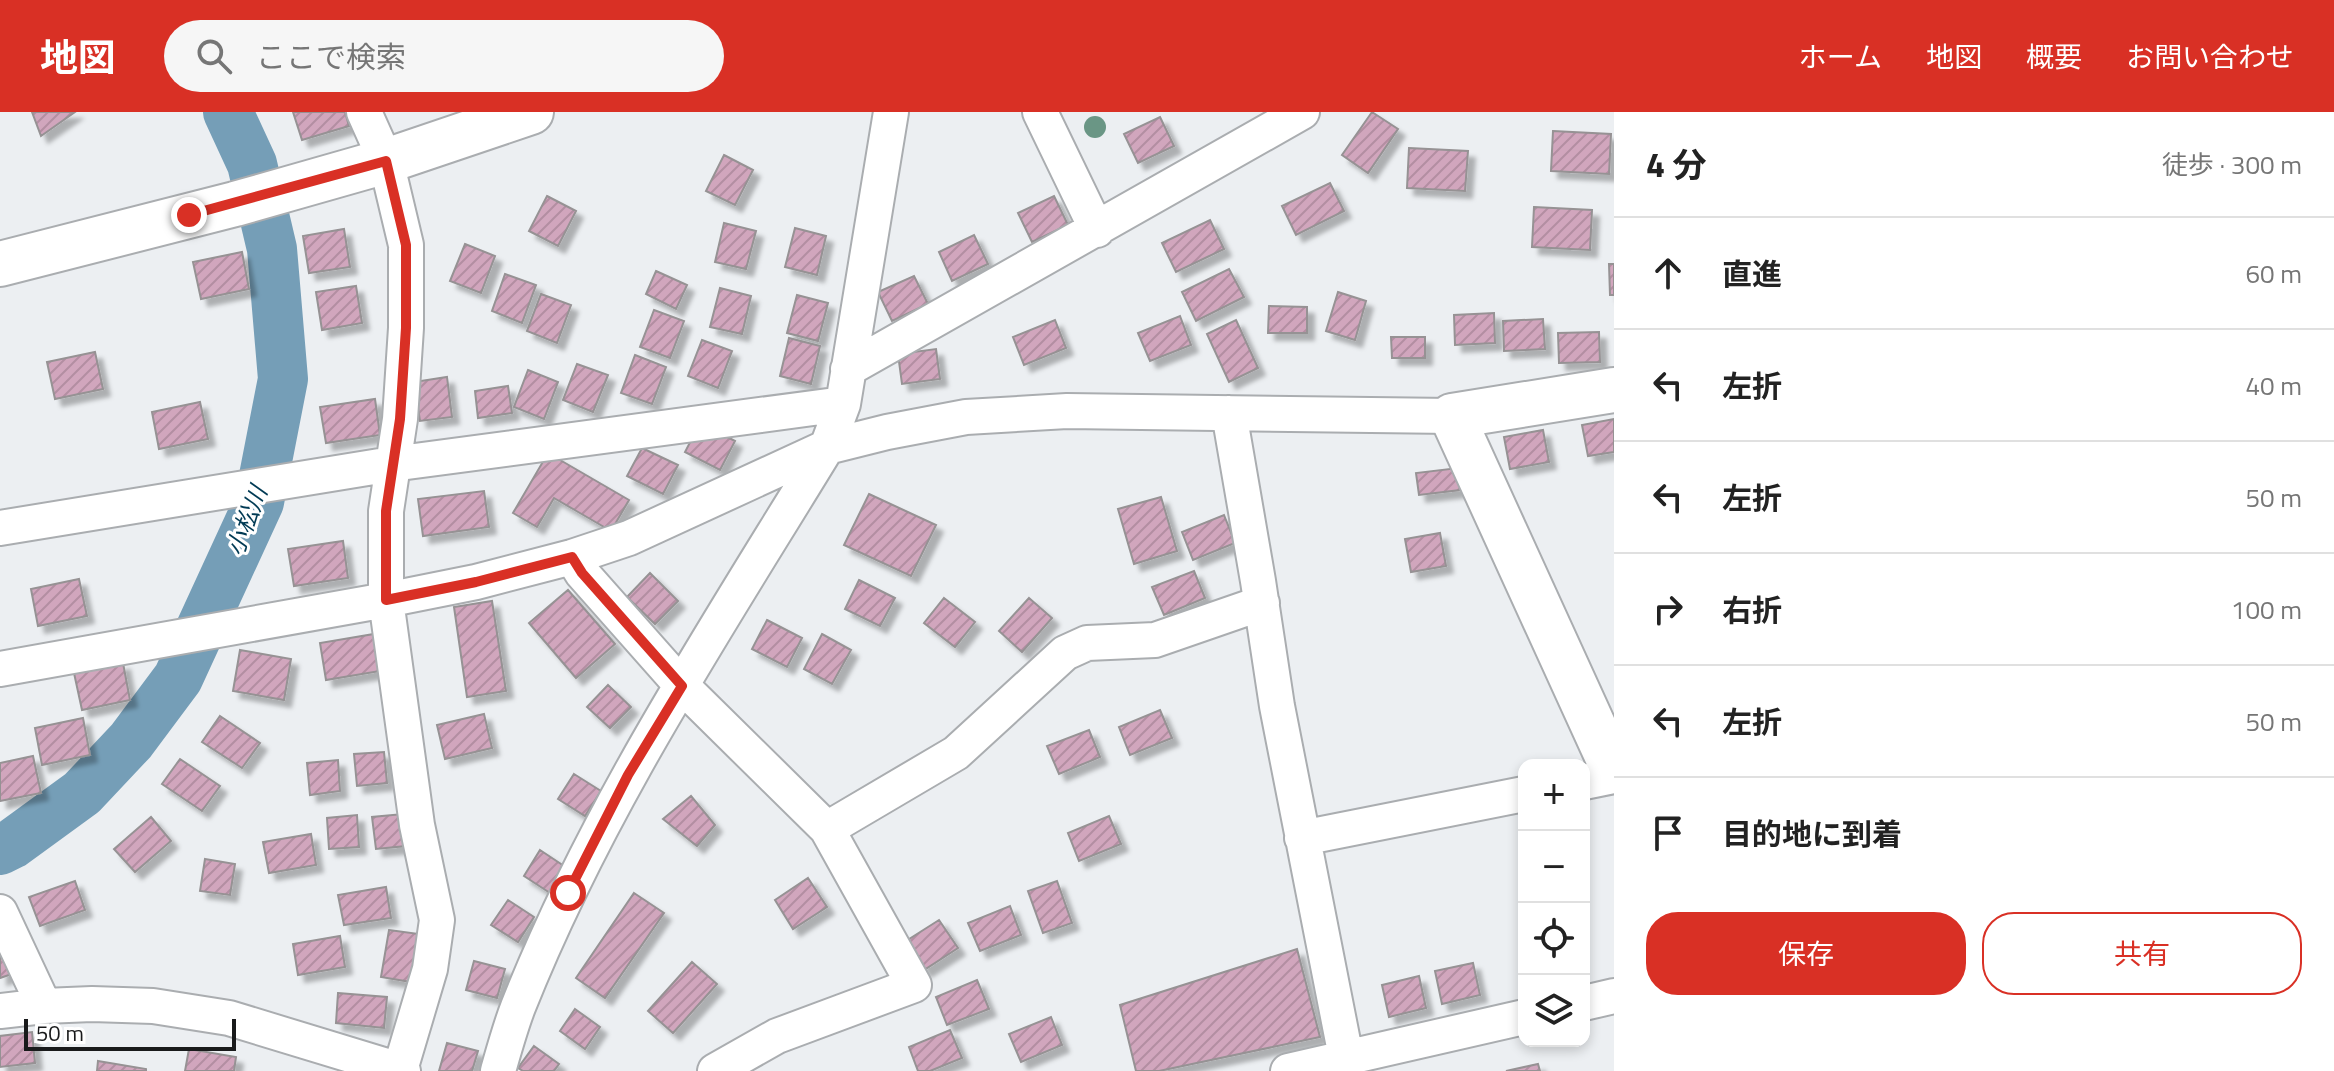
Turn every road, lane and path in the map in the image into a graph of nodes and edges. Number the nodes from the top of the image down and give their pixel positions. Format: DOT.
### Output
graph roads {
  1 [pos="364,112"];
  2 [pos="531,112"];
  3 [pos="891,112"];
  4 [pos="1040,112"];
  5 [pos="1302,112"];
  6 [pos="386,161"];
  7 [pos="1097,230"];
  8 [pos="0,264"];
  9 [pos="848,369"];
  10 [pos="1614,390"];
  11 [pos="843,404"];
  12 [pos="1229,413"];
  13 [pos="1452,416"];
  14 [pos="827,447"];
  15 [pos="392,464"];
  16 [pos="0,528"];
  17 [pos="572,557"];
  18 [pos="386,600"];
  19 [pos="1262,603"];
  20 [pos="0,669"];
  21 [pos="682,686"];
  22 [pos="1614,774"];
  23 [pos="1590,780"];
  24 [pos="1518,795"];
  25 [pos="827,829"];
  26 [pos="1302,838"];
  27 [pos="0,912"];
  28 [pos="1614,996"];
  29 [pos="1590,1002"];
  30 [pos="44,1006"];
  31 [pos="0,1011"];
  32 [pos="1518,1018"];
  33 [pos="1346,1057"];
  34 [pos="402,1071"];
  35 [pos="498,1071"];
  36 [pos="715,1071"];
  37 [pos="1288,1071"];
  1 -- 6 [label="street"];
  2 -- 6 [label="street"];
  3 -- 9 [label="street"];
  4 -- 7 [label="street"];
  5 -- 7 [label="street"];
  6 -- 8 [label="street"];
  6 -- 15 [label="street"];
  7 -- 9 [label="street"];
  9 -- 11 [label="street"];
  10 -- 13 [label="street"];
  11 -- 14 [label="street"];
  11 -- 15 [label="street"];
  12 -- 13 [label="street"];
  12 -- 14 [label="street"];
  12 -- 19 [label="street"];
  13 -- 22 [label="street"];
  14 -- 17 [label="street"];
  14 -- 21 [label="street"];
  15 -- 16 [label="street"];
  15 -- 18 [label="street"];
  17 -- 18 [label="street"];
  17 -- 21 [label="street"];
  18 -- 20 [label="street"];
  18 -- 34 [label="street"];
  19 -- 25 [label="street"];
  19 -- 26 [label="street"];
  21 -- 25 [label="street"];
  21 -- 35 [label="street"];
  22 -- 23 [label="street"];
  24 -- 26 [label="street"];
  25 -- 36 [label="street"];
  26 -- 33 [label="street"];
  27 -- 30 [label="street"];
  28 -- 29 [label="street"];
  30 -- 31 [label="street"];
  30 -- 34 [label="street"];
  32 -- 33 [label="street"];
  33 -- 37 [label="street"];
}
